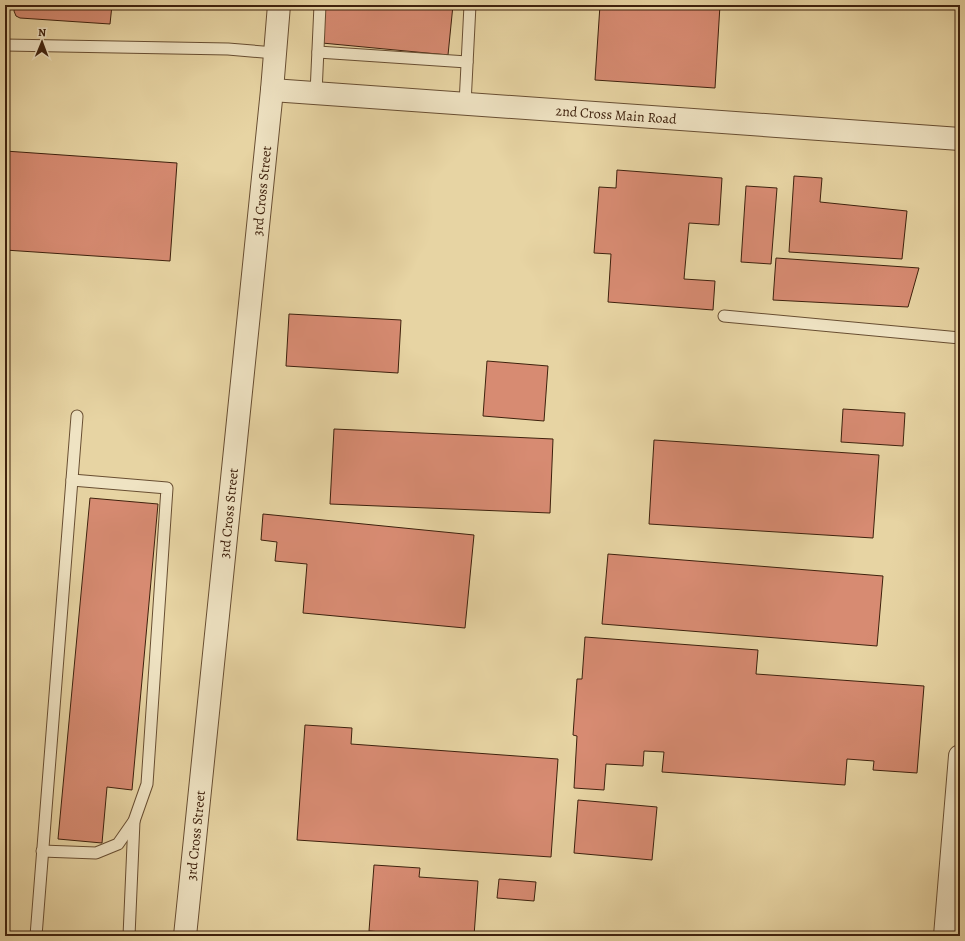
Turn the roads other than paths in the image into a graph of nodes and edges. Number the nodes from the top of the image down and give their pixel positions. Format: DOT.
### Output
graph roads {
  1 [pos="279,5"];
  2 [pos="320,5"];
  3 [pos="470,5"];
  4 [pos="5,45"];
  5 [pos="318,52"];
  6 [pos="275,53"];
  7 [pos="467,62"];
  8 [pos="272,90"];
  9 [pos="316,93"];
  10 [pos="465,104"];
  11 [pos="960,139"];
  12 [pos="724,316"];
  13 [pos="960,338"];
  14 [pos="77,416"];
  15 [pos="72,480"];
  16 [pos="960,756"];
  17 [pos="134,821"];
  18 [pos="42,851"];
  19 [pos="36,936"];
  20 [pos="129,936"];
  21 [pos="185,936"];
  22 [pos="945,936"];
  1 -- 6 [label="street, 3rd Cross Street"];
  2 -- 5 [label="lane"];
  3 -- 7 [label="lane"];
  4 -- 6 [label="lane"];
  5 -- 7 [label="lane"];
  5 -- 9 [label="lane"];
  6 -- 8 [label="street, 3rd Cross Street"];
  7 -- 10 [label="lane"];
  8 -- 9 [label="street, 2nd Cross Main Road"];
  8 -- 21 [label="street, 3rd Cross Street"];
  9 -- 10 [label="street, 2nd Cross Main Road"];
  10 -- 11 [label="street, 2nd Cross Main Road"];
  12 -- 13 [label="lane"];
  14 -- 15 [label="lane"];
  15 -- 17 [label="lane"];
  15 -- 18 [label="lane"];
  16 -- 22 [label="street"];
  17 -- 18 [label="lane"];
  17 -- 20 [label="lane"];
  18 -- 19 [label="lane"];
}
